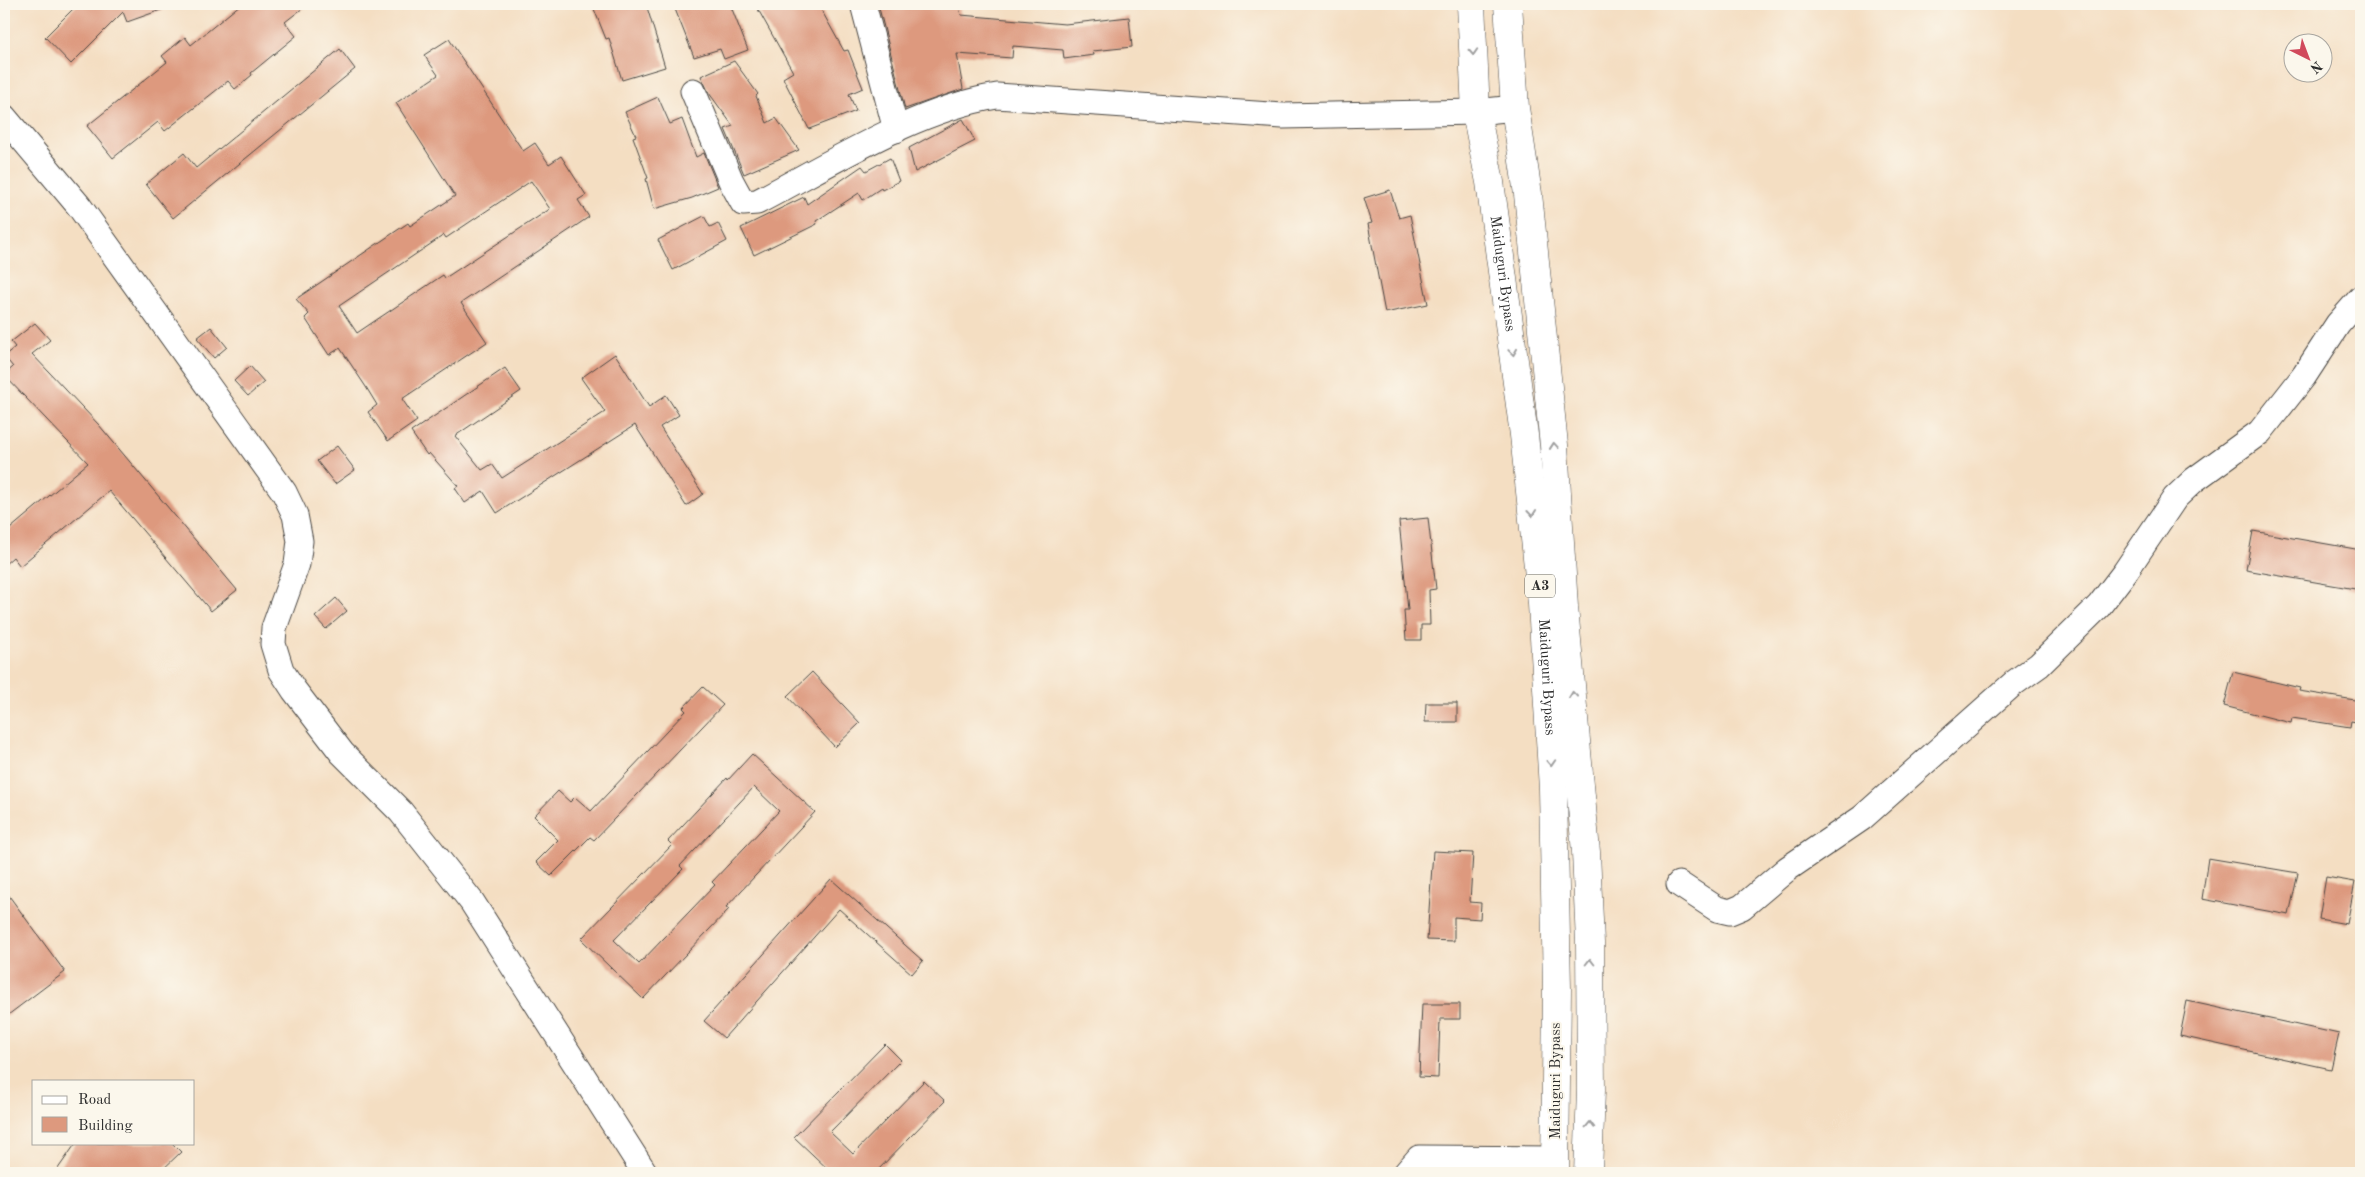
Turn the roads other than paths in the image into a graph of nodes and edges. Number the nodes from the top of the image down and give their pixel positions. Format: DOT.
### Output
graph roads {
  1 [pos="863,4"];
  2 [pos="1471,4"];
  3 [pos="1508,4"];
  4 [pos="693,91"];
  5 [pos="1515,108"];
  6 [pos="1476,112"];
  7 [pos="4,117"];
  8 [pos="896,130"];
  9 [pos="2361,298"];
  10 [pos="1680,884"];
  11 [pos="1555,1166"];
  12 [pos="636,1170"];
  13 [pos="1406,1173"];
  14 [pos="1588,1173"];
  1 -- 8 [label="street"];
  2 -- 6 [label="highway, Maiduguri Bypass / A3, one-way"];
  3 -- 5 [label="highway, Maiduguri Bypass / A3"];
  4 -- 8 [label="street"];
  5 -- 6 [label="street"];
  14 -- 5 [label="highway, Maiduguri Bypass / A3, one-way"];
  6 -- 8 [label="street"];
  6 -- 11 [label="highway, Maiduguri Bypass / A3, one-way"];
  7 -- 12 [label="street"];
  9 -- 10 [label="street"];
  11 -- 13 [label="street"];
}
